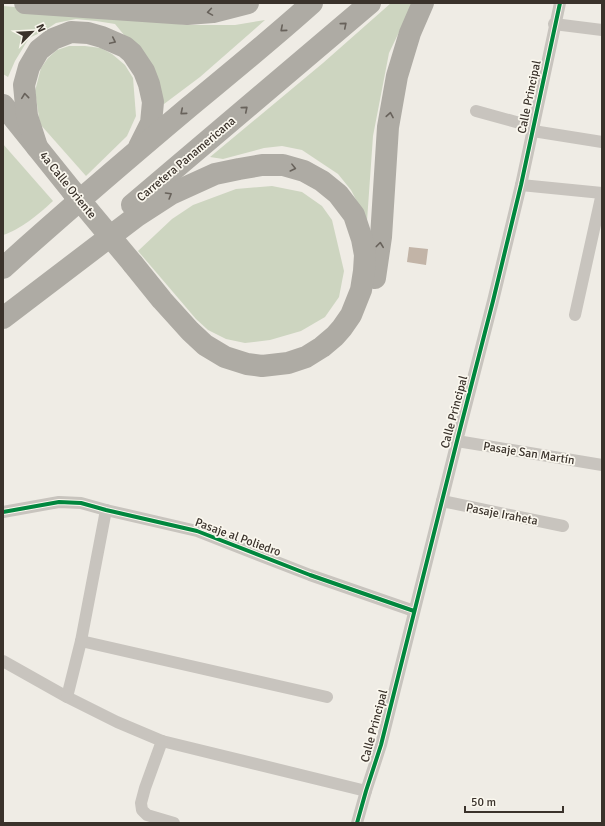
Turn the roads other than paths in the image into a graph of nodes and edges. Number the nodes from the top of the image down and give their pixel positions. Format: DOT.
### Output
graph roads {
  1 [pos="25,3"];
  2 [pos="248,3"];
  3 [pos="312,3"];
  4 [pos="370,3"];
  5 [pos="424,3"];
  6 [pos="560,3"];
  7 [pos="554,24"];
  8 [pos="602,30"];
  9 [pos="3,105"];
  10 [pos="476,111"];
  11 [pos="3,127"];
  12 [pos="533,129"];
  13 [pos="602,142"];
  14 [pos="37,147"];
  15 [pos="521,185"];
  16 [pos="95,188"];
  17 [pos="602,193"];
  18 [pos="69,195"];
  19 [pos="49,226"];
  20 [pos="3,256"];
  21 [pos="129,267"];
  22 [pos="3,268"];
  23 [pos="575,315"];
  24 [pos="3,318"];
  25 [pos="457,441"];
  26 [pos="602,465"];
  27 [pos="442,501"];
  28 [pos="106,510"];
  29 [pos="3,512"];
  30 [pos="563,526"];
  31 [pos="414,611"];
  32 [pos="81,640"];
  33 [pos="3,661"];
  34 [pos="67,697"];
  35 [pos="327,697"];
  36 [pos="162,741"];
  37 [pos="366,791"];
  38 [pos="174,823"];
  39 [pos="357,823"];
  2 -- 1 [label="highway, one-way"];
  3 -- 16 [label="highway, one-way"];
  24 -- 4 [label="highway, Carretera Panamericana, one-way"];
  21 -- 5 [label="highway, one-way"];
  6 -- 7 [label="street, Calle Principal"];
  7 -- 8 [label="street"];
  7 -- 12 [label="street, Calle Principal"];
  9 -- 14 [label="highway, 4a Calle Oriente"];
  10 -- 12 [label="street"];
  11 -- 18 [label="highway, 4a Calle Oriente"];
  12 -- 13 [label="street"];
  12 -- 15 [label="street, Calle Principal"];
  14 -- 16 [label="highway, one-way"];
  14 -- 18 [label="highway, 4a Calle Oriente"];
  15 -- 17 [label="street"];
  15 -- 25 [label="street, Calle Principal"];
  16 -- 19 [label="highway"];
  17 -- 23 [label="street"];
  18 -- 21 [label="highway, 4a Calle Oriente"];
  19 -- 20 [label="highway"];
  19 -- 22 [label="highway"];
  24 -- 21 [label="highway, one-way"];
  25 -- 26 [label="street, Pasaje San Martín"];
  25 -- 27 [label="street, Calle Principal"];
  27 -- 30 [label="street, Pasaje Iraheta"];
  27 -- 31 [label="street, Calle Principal"];
  28 -- 29 [label="street, Pasaje al Poliedro"];
  28 -- 31 [label="street, Pasaje al Poliedro"];
  28 -- 32 [label="street"];
  31 -- 37 [label="street, Calle Principal"];
  32 -- 34 [label="street"];
  32 -- 35 [label="street"];
  33 -- 34 [label="street"];
  34 -- 36 [label="street"];
  36 -- 37 [label="street"];
  36 -- 38 [label="street"];
  37 -- 39 [label="street, Calle Principal"];
}
